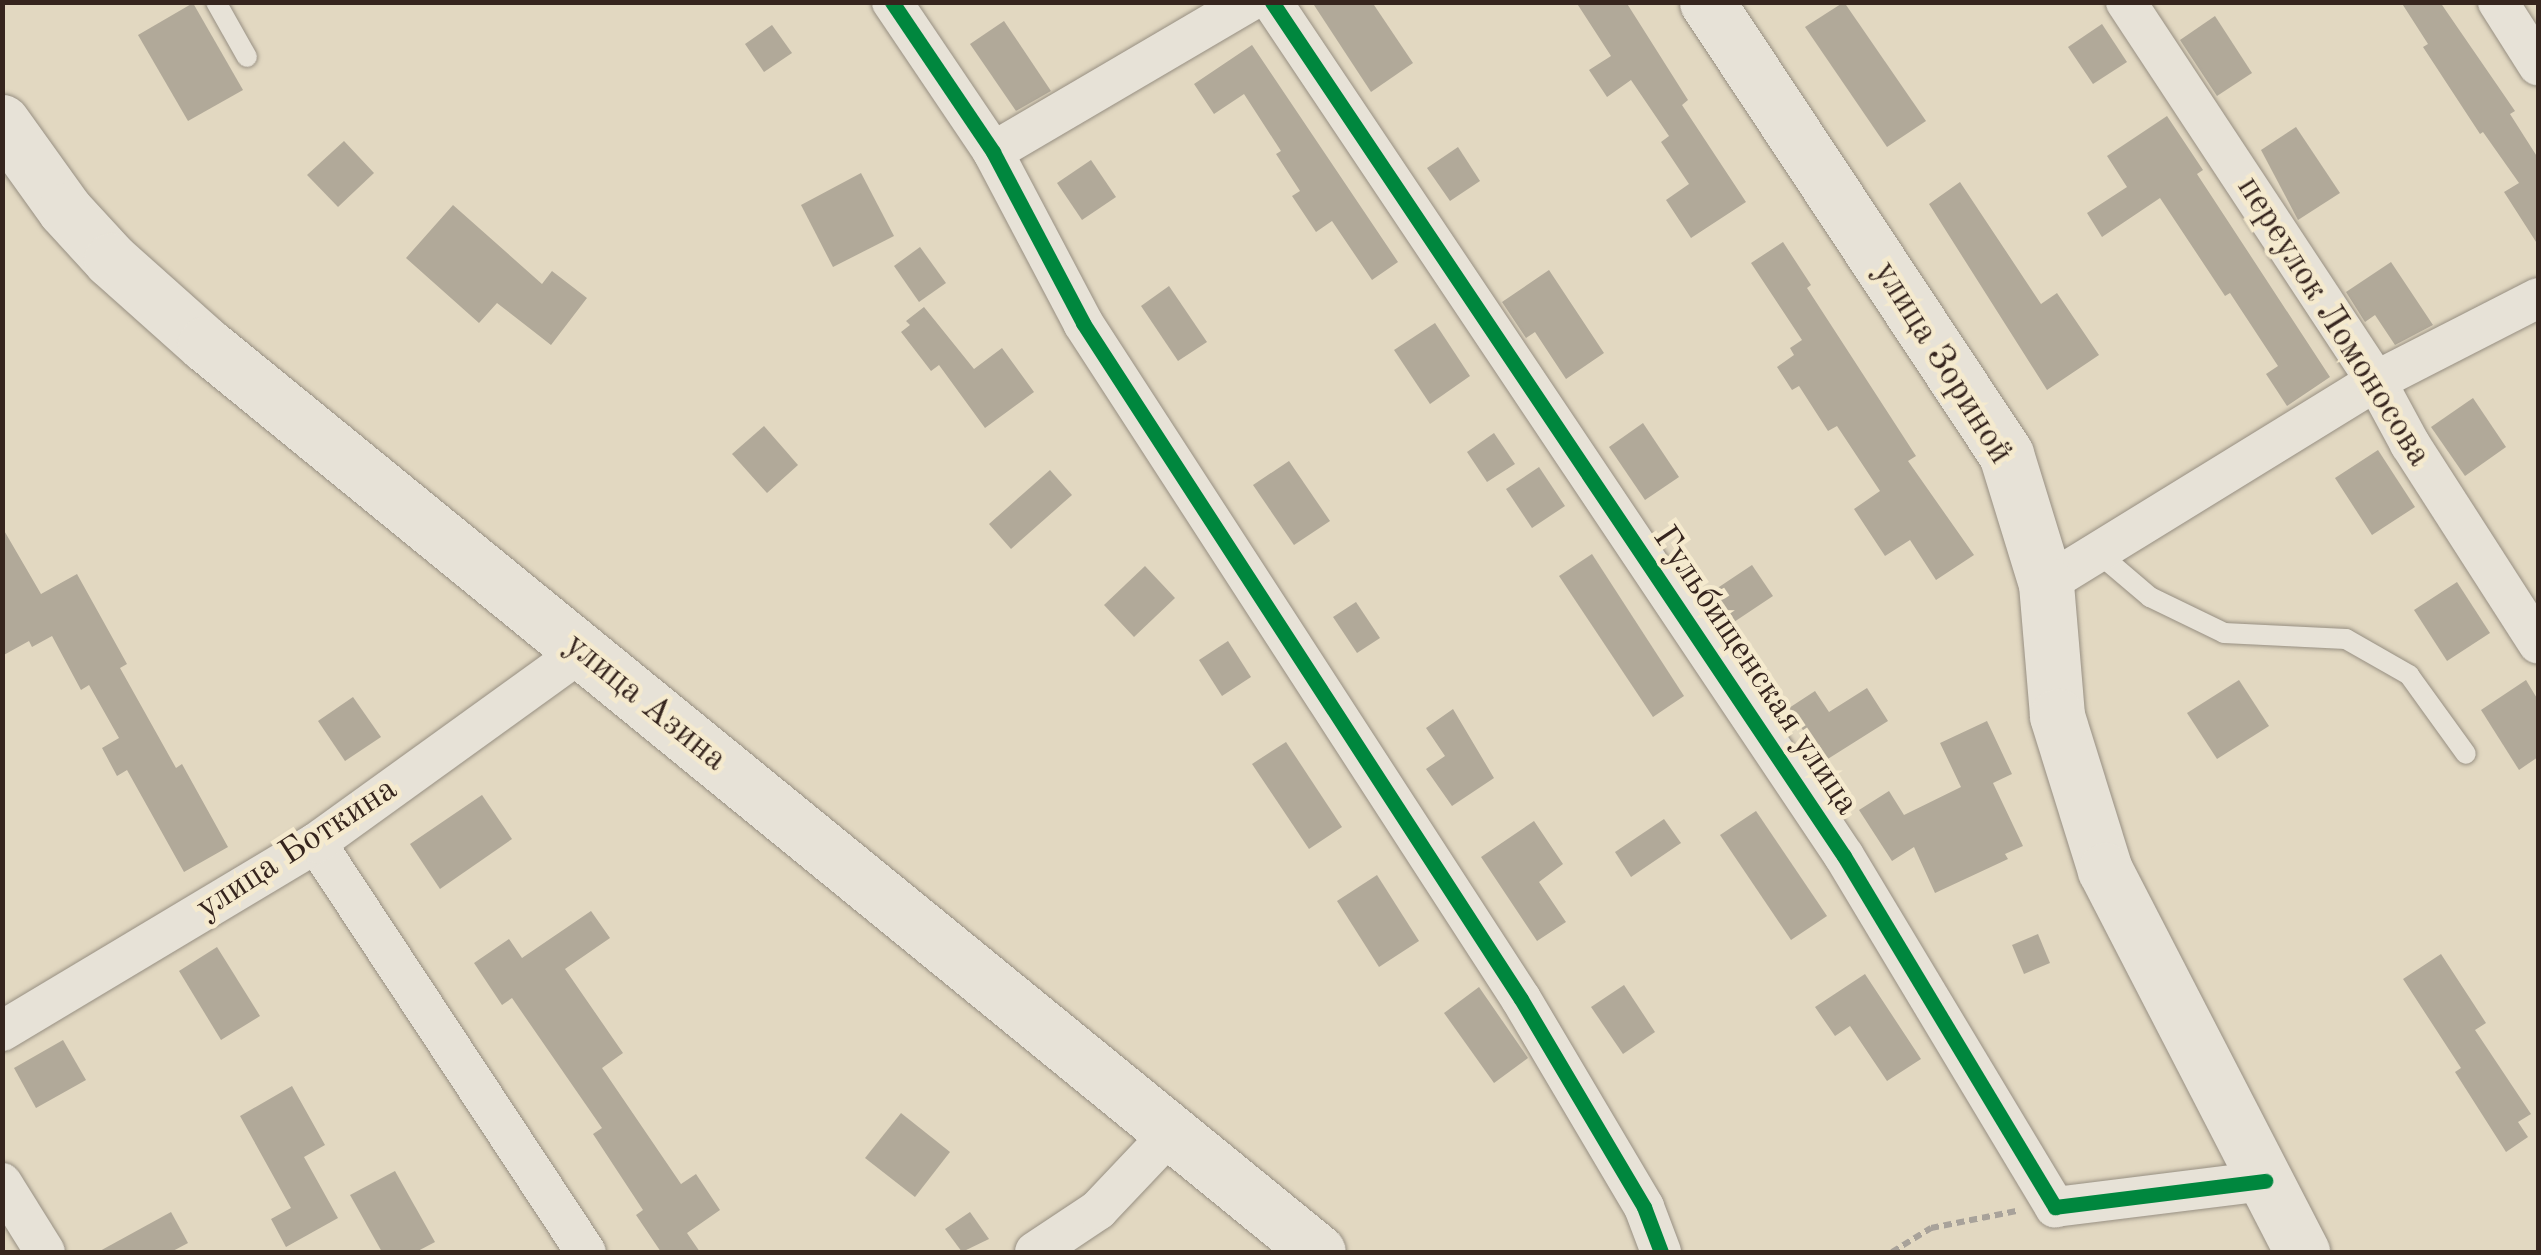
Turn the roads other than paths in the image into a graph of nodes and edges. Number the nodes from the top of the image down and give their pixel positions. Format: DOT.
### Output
graph roads {
  1 [pos="216,2"];
  2 [pos="892,2"];
  3 [pos="1249,2"];
  4 [pos="1272,2"];
  5 [pos="1706,2"];
  6 [pos="2126,2"];
  7 [pos="2498,2"];
  8 [pos="247,57"];
  9 [pos="2538,65"];
  10 [pos="2,122"];
  11 [pos="993,152"];
  12 [pos="2538,298"];
  13 [pos="2376,381"];
  14 [pos="2097,552"];
  15 [pos="2046,584"];
  16 [pos="2538,643"];
  17 [pos="582,651"];
  18 [pos="2466,754"];
  19 [pos="316,843"];
  20 [pos="2,1031"];
  21 [pos="1169,1135"];
  22 [pos="2265,1181"];
  23 [pos="2,1184"];
  24 [pos="46,1252"];
  25 [pos="586,1252"];
  26 [pos="1035,1252"];
  27 [pos="1318,1252"];
  28 [pos="1661,1252"];
  29 [pos="2302,1252"];
  1 -- 8 [label="lane"];
  2 -- 11 [label="street"];
  3 -- 11 [label="street"];
  4 -- 22 [label="street, Гульбищенская улица"];
  5 -- 15 [label="main road, улица Зориной"];
  6 -- 13 [label="street, переулок Ломоносова"];
  7 -- 9 [label="street"];
  10 -- 17 [label="main road, улица Азина"];
  11 -- 28 [label="street"];
  12 -- 13 [label="street"];
  13 -- 14 [label="street"];
  13 -- 16 [label="street, переулок Ломоносова"];
  14 -- 15 [label="street"];
  14 -- 18 [label="lane"];
  15 -- 22 [label="main road, улица Зориной"];
  17 -- 19 [label="street, улица Боткина"];
  17 -- 21 [label="main road, улица Азина"];
  19 -- 20 [label="street, улица Боткина"];
  19 -- 25 [label="street"];
  21 -- 26 [label="street"];
  21 -- 27 [label="main road, улица Азина"];
  22 -- 29 [label="main road, улица Зориной"];
  23 -- 24 [label="street"];
}
